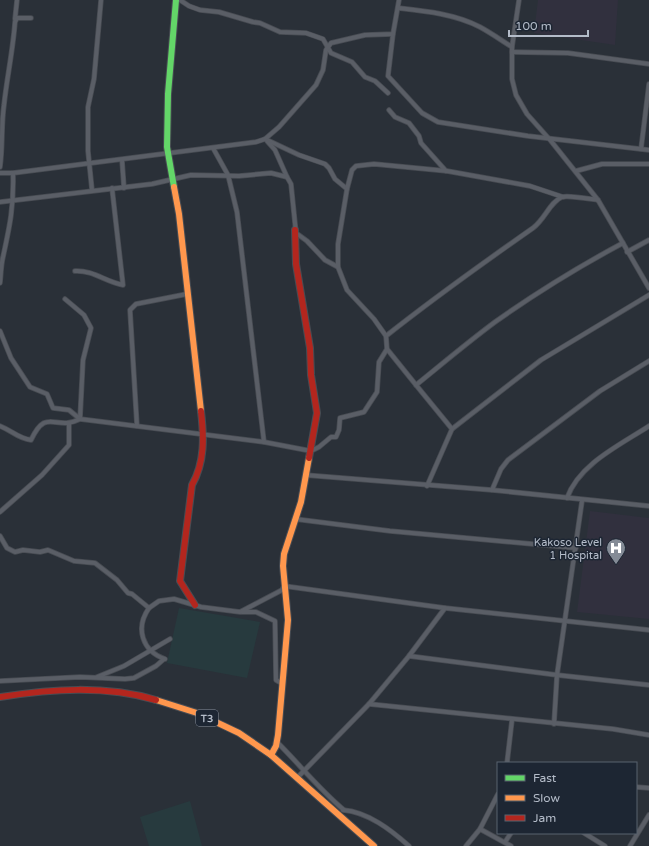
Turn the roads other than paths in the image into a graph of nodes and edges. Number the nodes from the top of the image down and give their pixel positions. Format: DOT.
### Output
graph roads {
  1 [pos="17,0"];
  2 [pos="100,0"];
  3 [pos="176,0"];
  4 [pos="180,0"];
  5 [pos="399,0"];
  6 [pos="519,0"];
  7 [pos="398,8"];
  8 [pos="32,18"];
  9 [pos="15,20"];
  10 [pos="393,34"];
  11 [pos="328,47"];
  12 [pos="512,47"];
  13 [pos="512,52"];
  14 [pos="649,64"];
  15 [pos="649,84"];
  16 [pos="388,93"];
  17 [pos="389,110"];
  18 [pos="265,139"];
  19 [pos="549,139"];
  20 [pos="213,148"];
  21 [pos="641,149"];
  22 [pos="649,150"];
  23 [pos="169,154"];
  24 [pos="122,160"];
  25 [pos="88,163"];
  26 [pos="649,164"];
  27 [pos="0,167"];
  28 [pos="447,171"];
  29 [pos="576,171"];
  30 [pos="0,173"];
  31 [pos="13,173"];
  32 [pos="228,175"];
  33 [pos="287,178"];
  34 [pos="173,180"];
  35 [pos="112,188"];
  36 [pos="124,188"];
  37 [pos="347,189"];
  38 [pos="92,190"];
  39 [pos="563,197"];
  40 [pos="598,200"];
  41 [pos="14,201"];
  42 [pos="0,202"];
  43 [pos="295,230"];
  44 [pos="649,240"];
  45 [pos="623,243"];
  46 [pos="627,252"];
  47 [pos="338,267"];
  48 [pos="75,271"];
  49 [pos="0,282"];
  50 [pos="649,288"];
  51 [pos="187,294"];
  52 [pos="649,295"];
  53 [pos="65,299"];
  54 [pos="0,331"];
  55 [pos="386,336"];
  56 [pos="387,350"];
  57 [pos="649,361"];
  58 [pos="416,385"];
  59 [pos="80,419"];
  60 [pos="69,423"];
  61 [pos="0,426"];
  62 [pos="137,426"];
  63 [pos="649,426"];
  64 [pos="452,429"];
  65 [pos="204,434"];
  66 [pos="264,442"];
  67 [pos="311,451"];
  68 [pos="305,475"];
  69 [pos="427,486"];
  70 [pos="492,490"];
  71 [pos="567,498"];
  72 [pos="582,501"];
  73 [pos="649,506"];
  74 [pos="0,512"];
  75 [pos="295,519"];
  76 [pos="0,536"];
  77 [pos="576,548"];
  78 [pos="284,586"];
  79 [pos="195,605"];
  80 [pos="149,608"];
  81 [pos="445,608"];
  82 [pos="240,612"];
  83 [pos="565,621"];
  84 [pos="649,630"];
  85 [pos="170,639"];
  86 [pos="149,650"];
  87 [pos="409,656"];
  88 [pos="557,675"];
  89 [pos="95,678"];
  90 [pos="0,681"];
  91 [pos="284,684"];
  92 [pos="649,685"];
  93 [pos="0,697"];
  94 [pos="369,704"];
  95 [pos="512,720"];
  96 [pos="554,724"];
  97 [pos="649,735"];
  98 [pos="277,742"];
  99 [pos="271,755"];
  100 [pos="507,762"];
  101 [pos="305,770"];
  102 [pos="297,778"];
  103 [pos="637,787"];
  104 [pos="649,788"];
  105 [pos="497,796"];
  106 [pos="344,810"];
  107 [pos="334,811"];
  108 [pos="649,815"];
  109 [pos="480,829"];
  110 [pos="510,834"];
  111 [pos="586,834"];
  112 [pos="505,842"];
  113 [pos="374,846"];
  114 [pos="409,846"];
  115 [pos="466,846"];
  116 [pos="511,846"];
  117 [pos="605,846"];
  118 [pos="630,846"];
  1 -- 9 [label="street"];
  2 -- 25 [label="street"];
  3 -- 23 [label="main road"];
  4 -- 11 [label="street"];
  5 -- 7 [label="street"];
  6 -- 12 [label="street"];
  7 -- 10 [label="street"];
  7 -- 12 [label="street"];
  8 -- 9 [label="street"];
  9 -- 27 [label="street"];
  10 -- 11 [label="street"];
  10 -- 19 [label="street"];
  11 -- 16 [label="street"];
  11 -- 18 [label="street"];
  12 -- 13 [label="street"];
  13 -- 14 [label="street"];
  13 -- 19 [label="street"];
  15 -- 21 [label="street"];
  17 -- 28 [label="street"];
  18 -- 20 [label="street"];
  18 -- 33 [label="street"];
  18 -- 37 [label="street"];
  19 -- 21 [label="street"];
  19 -- 29 [label="street"];
  20 -- 23 [label="street"];
  20 -- 32 [label="street"];
  21 -- 22 [label="street"];
  23 -- 24 [label="street"];
  23 -- 34 [label="main road"];
  24 -- 25 [label="street"];
  24 -- 36 [label="street"];
  25 -- 31 [label="street"];
  25 -- 38 [label="street"];
  26 -- 29 [label="street"];
  28 -- 37 [label="street"];
  28 -- 39 [label="street"];
  29 -- 40 [label="street"];
  30 -- 31 [label="street"];
  31 -- 41 [label="street"];
  32 -- 33 [label="street"];
  32 -- 34 [label="street"];
  32 -- 66 [label="street"];
  33 -- 43 [label="street"];
  34 -- 36 [label="street"];
  34 -- 51 [label="main road"];
  35 -- 36 [label="street"];
  35 -- 38 [label="street"];
  35 -- 48 [label="street"];
  37 -- 47 [label="street"];
  38 -- 41 [label="street"];
  39 -- 40 [label="street"];
  39 -- 55 [label="street"];
  40 -- 45 [label="street"];
  41 -- 42 [label="street"];
  41 -- 49 [label="street"];
  43 -- 47 [label="street"];
  43 -- 67 [label="main road"];
  44 -- 46 [label="street"];
  45 -- 46 [label="street"];
  45 -- 58 [label="street"];
  46 -- 50 [label="street"];
  47 -- 55 [label="street"];
  51 -- 62 [label="street"];
  51 -- 65 [label="main road"];
  52 -- 64 [label="street"];
  53 -- 59 [label="street"];
  54 -- 59 [label="street"];
  55 -- 56 [label="street"];
  56 -- 58 [label="street"];
  56 -- 67 [label="street"];
  57 -- 70 [label="street"];
  58 -- 64 [label="street"];
  59 -- 60 [label="street"];
  59 -- 62 [label="street"];
  60 -- 61 [label="street"];
  60 -- 74 [label="street"];
  62 -- 65 [label="street"];
  63 -- 71 [label="street"];
  64 -- 69 [label="street"];
  65 -- 66 [label="street"];
  65 -- 79 [label="main road"];
  66 -- 67 [label="street"];
  67 -- 68 [label="main road"];
  68 -- 69 [label="street"];
  68 -- 75 [label="main road"];
  69 -- 70 [label="street"];
  70 -- 71 [label="street"];
  71 -- 72 [label="street"];
  72 -- 73 [label="street"];
  72 -- 77 [label="street"];
  75 -- 77 [label="street"];
  75 -- 78 [label="main road"];
  76 -- 80 [label="street"];
  77 -- 83 [label="street"];
  78 -- 81 [label="street"];
  78 -- 82 [label="street"];
  78 -- 91 [label="main road"];
  79 -- 80 [label="street"];
  79 -- 82 [label="street"];
  80 -- 86 [label="street"];
  81 -- 83 [label="street"];
  81 -- 87 [label="street"];
  82 -- 91 [label="street"];
  83 -- 84 [label="street"];
  83 -- 88 [label="street"];
  85 -- 86 [label="street"];
  86 -- 89 [label="street"];
  86 -- 89 [label="street"];
  87 -- 88 [label="street"];
  87 -- 94 [label="street"];
  88 -- 92 [label="street"];
  88 -- 96 [label="street"];
  89 -- 90 [label="street"];
  91 -- 98 [label="main road"];
  93 -- 99 [label="main road, T3"];
  94 -- 95 [label="street"];
  94 -- 101 [label="street"];
  95 -- 96 [label="street"];
  95 -- 100 [label="street"];
  96 -- 97 [label="street"];
  98 -- 99 [label="main road"];
  98 -- 101 [label="street"];
  99 -- 102 [label="main road, T3"];
  101 -- 102 [label="street"];
  101 -- 106 [label="street"];
  102 -- 107 [label="main road, T3"];
  103 -- 104 [label="street"];
  105 -- 109 [label="street"];
  106 -- 107 [label="street"];
  106 -- 114 [label="street"];
  107 -- 113 [label="main road, T3"];
  108 -- 118 [label="street"];
  109 -- 112 [label="street"];
  109 -- 115 [label="street"];
  110 -- 112 [label="street"];
  111 -- 117 [label="street"];
  112 -- 116 [label="street"];
}
